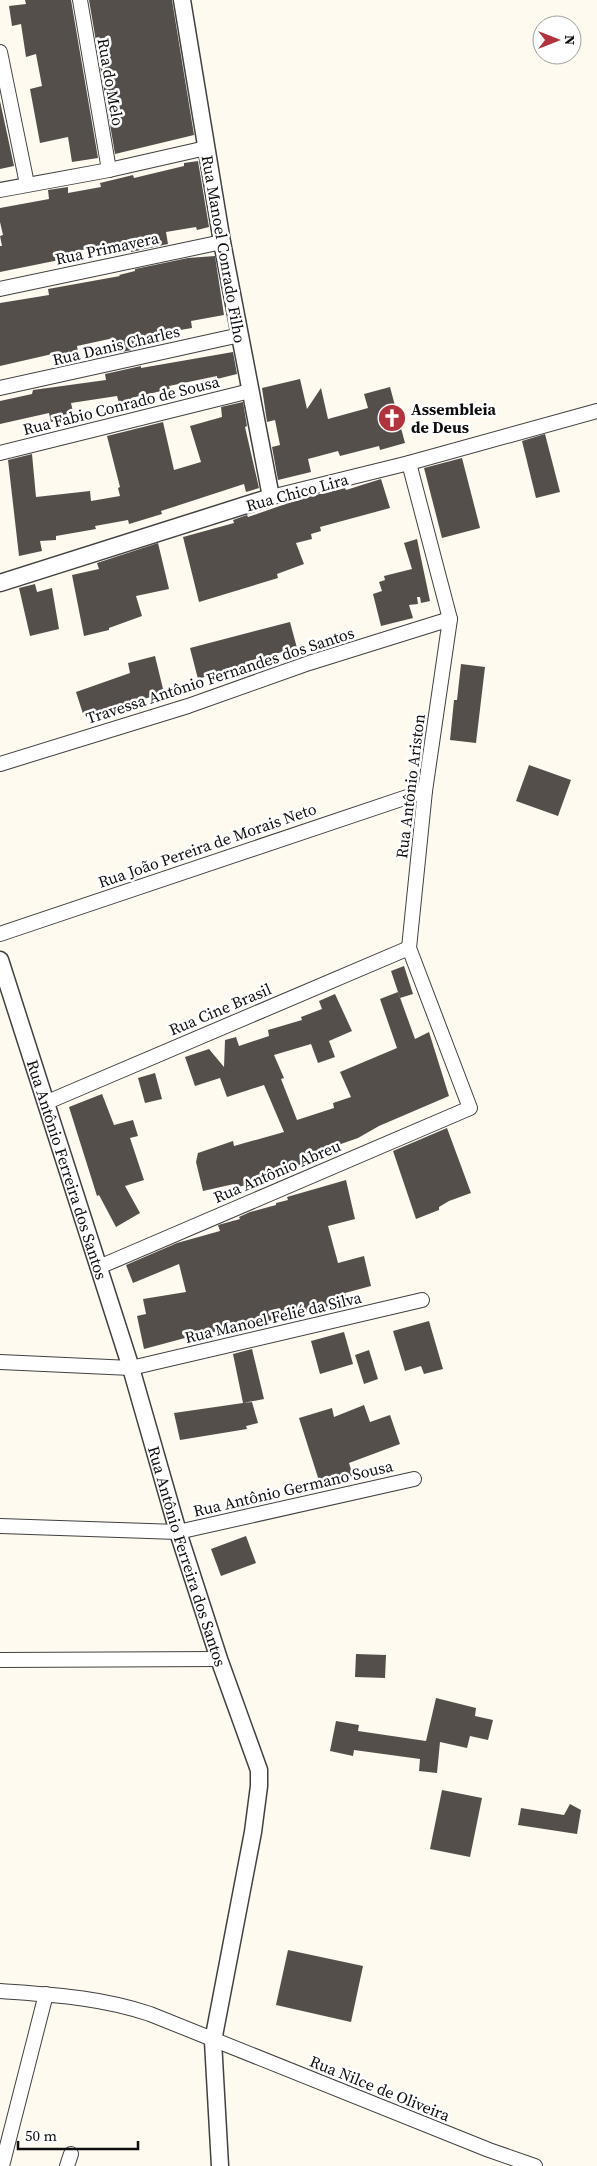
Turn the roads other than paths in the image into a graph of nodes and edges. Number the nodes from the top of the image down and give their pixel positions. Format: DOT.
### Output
graph roads {
  1 [pos="80,0"];
  2 [pos="182,0"];
  3 [pos="0,52"];
  4 [pos="4,96"];
  5 [pos="206,148"];
  6 [pos="109,170"];
  7 [pos="28,184"];
  8 [pos="0,190"];
  9 [pos="222,242"];
  10 [pos="0,289"];
  11 [pos="240,335"];
  12 [pos="0,388"];
  13 [pos="250,391"];
  14 [pos="597,411"];
  15 [pos="0,453"];
  16 [pos="409,463"];
  17 [pos="271,497"];
  18 [pos="0,583"];
  19 [pos="450,619"];
  20 [pos="0,764"];
  21 [pos="425,790"];
  22 [pos="0,934"];
  23 [pos="409,948"];
  24 [pos="0,960"];
  25 [pos="45,1103"];
  26 [pos="470,1108"];
  27 [pos="98,1267"];
  28 [pos="422,1300"];
  29 [pos="0,1362"];
  30 [pos="131,1368"];
  31 [pos="414,1479"];
  32 [pos="0,1526"];
  33 [pos="178,1532"];
  34 [pos="219,1659"];
  35 [pos="0,1660"];
  36 [pos="0,1991"];
  37 [pos="46,1994"];
  38 [pos="213,2041"];
  39 [pos="2,2166"];
  40 [pos="220,2166"];
  41 [pos="535,2166"];
  1 -- 6 [label="street, Rua do Melo"];
  2 -- 5 [label="street, Rua Manoel Conrado Filho"];
  3 -- 4 [label="street"];
  4 -- 7 [label="street"];
  5 -- 6 [label="street"];
  5 -- 9 [label="street, Rua Manoel Conrado Filho"];
  6 -- 7 [label="street"];
  7 -- 8 [label="street"];
  9 -- 10 [label="street, Rua Primavera"];
  9 -- 11 [label="street, Rua Manoel Conrado Filho"];
  11 -- 12 [label="street, Rua Danis Charles"];
  11 -- 13 [label="street, Rua Manoel Conrado Filho"];
  13 -- 15 [label="street, Rua Fabio Conrado de Sousa"];
  13 -- 17 [label="street, Rua Manoel Conrado Filho"];
  14 -- 16 [label="street, Rua Chico Lira"];
  16 -- 17 [label="street, Rua Chico Lira"];
  16 -- 19 [label="street, Rua Antônio Ariston"];
  17 -- 18 [label="street, Rua Chico Lira"];
  19 -- 20 [label="street, Travessa Antônio Fernandes dos Santos"];
  19 -- 21 [label="street, Rua Antônio Ariston"];
  21 -- 22 [label="street, Rua João Pereira de Morais Neto"];
  21 -- 23 [label="street, Rua Antônio Ariston"];
  23 -- 25 [label="street, Rua Cine Brasil"];
  23 -- 26 [label="street, Rua Antônio Ariston"];
  24 -- 25 [label="street, Rua Antônio Ferreira dos Santos"];
  25 -- 27 [label="street, Rua Antônio Ferreira dos Santos"];
  26 -- 27 [label="street, Rua Antônio Abreu"];
  27 -- 30 [label="street, Rua Antônio Ferreira dos Santos"];
  28 -- 30 [label="street, Rua Manoel Felié da Silva"];
  29 -- 30 [label="street, Rua Manoel Felié da Silva"];
  30 -- 33 [label="street, Rua Antônio Ferreira dos Santos"];
  31 -- 33 [label="street, Rua Antônio Germano Sousa"];
  32 -- 33 [label="street, Rua Antônio Germano Sousa"];
  33 -- 34 [label="street, Rua Antônio Ferreira dos Santos"];
  34 -- 35 [label="street"];
  34 -- 38 [label="street, Rua Antônio Ferreira dos Santos"];
  36 -- 37 [label="street, Rua Nilce de Oliveira"];
  37 -- 38 [label="street, Rua Nilce de Oliveira"];
  37 -- 39 [label="street"];
  38 -- 40 [label="street, Rua Antônio Ferreira dos Santos"];
  38 -- 41 [label="street, Rua Nilce de Oliveira"];
}
